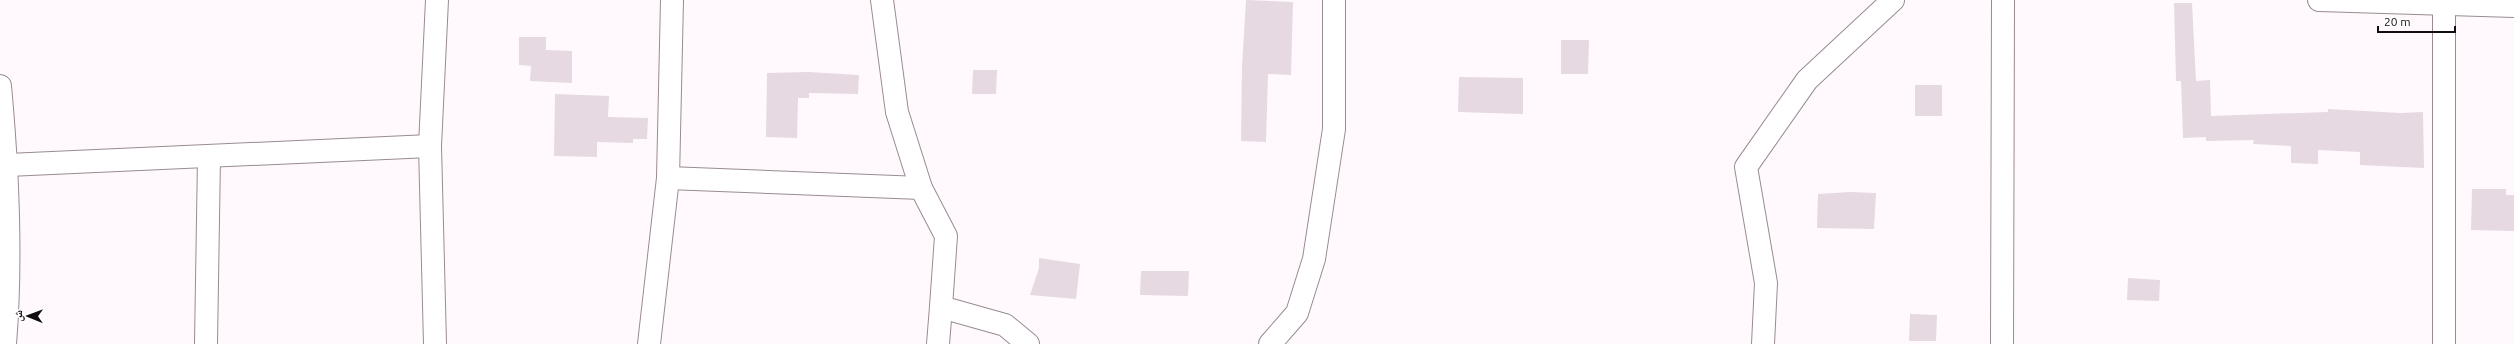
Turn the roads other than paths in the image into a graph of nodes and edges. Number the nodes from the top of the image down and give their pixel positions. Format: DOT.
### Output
graph roads {
  1 [pos="437,0"];
  2 [pos="672,0"];
  3 [pos="882,0"];
  4 [pos="1334,0"];
  5 [pos="1893,0"];
  6 [pos="2003,0"];
  7 [pos="2319,0"];
  8 [pos="2444,4"];
  9 [pos="2514,6"];
  10 [pos="0,86"];
  11 [pos="430,146"];
  12 [pos="208,157"];
  13 [pos="8,165"];
  14 [pos="668,178"];
  15 [pos="921,188"];
  16 [pos="941,307"];
  17 [pos="5,344"];
  18 [pos="206,344"];
  19 [pos="435,344"];
  20 [pos="649,344"];
  21 [pos="938,344"];
  22 [pos="1028,344"];
  23 [pos="1270,344"];
  24 [pos="1763,344"];
  25 [pos="2002,344"];
  26 [pos="2444,344"];
  1 -- 11 [label="street"];
  2 -- 14 [label="street"];
  3 -- 15 [label="street"];
  4 -- 23 [label="street"];
  5 -- 24 [label="street"];
  6 -- 25 [label="street"];
  7 -- 8 [label="street"];
  8 -- 9 [label="street"];
  8 -- 26 [label="street"];
  10 -- 13 [label="street"];
  11 -- 12 [label="street"];
  11 -- 19 [label="street"];
  12 -- 13 [label="street"];
  12 -- 18 [label="street"];
  13 -- 17 [label="street"];
  14 -- 15 [label="street"];
  14 -- 20 [label="street"];
  15 -- 16 [label="street"];
  16 -- 21 [label="street"];
  16 -- 22 [label="street"];
}
